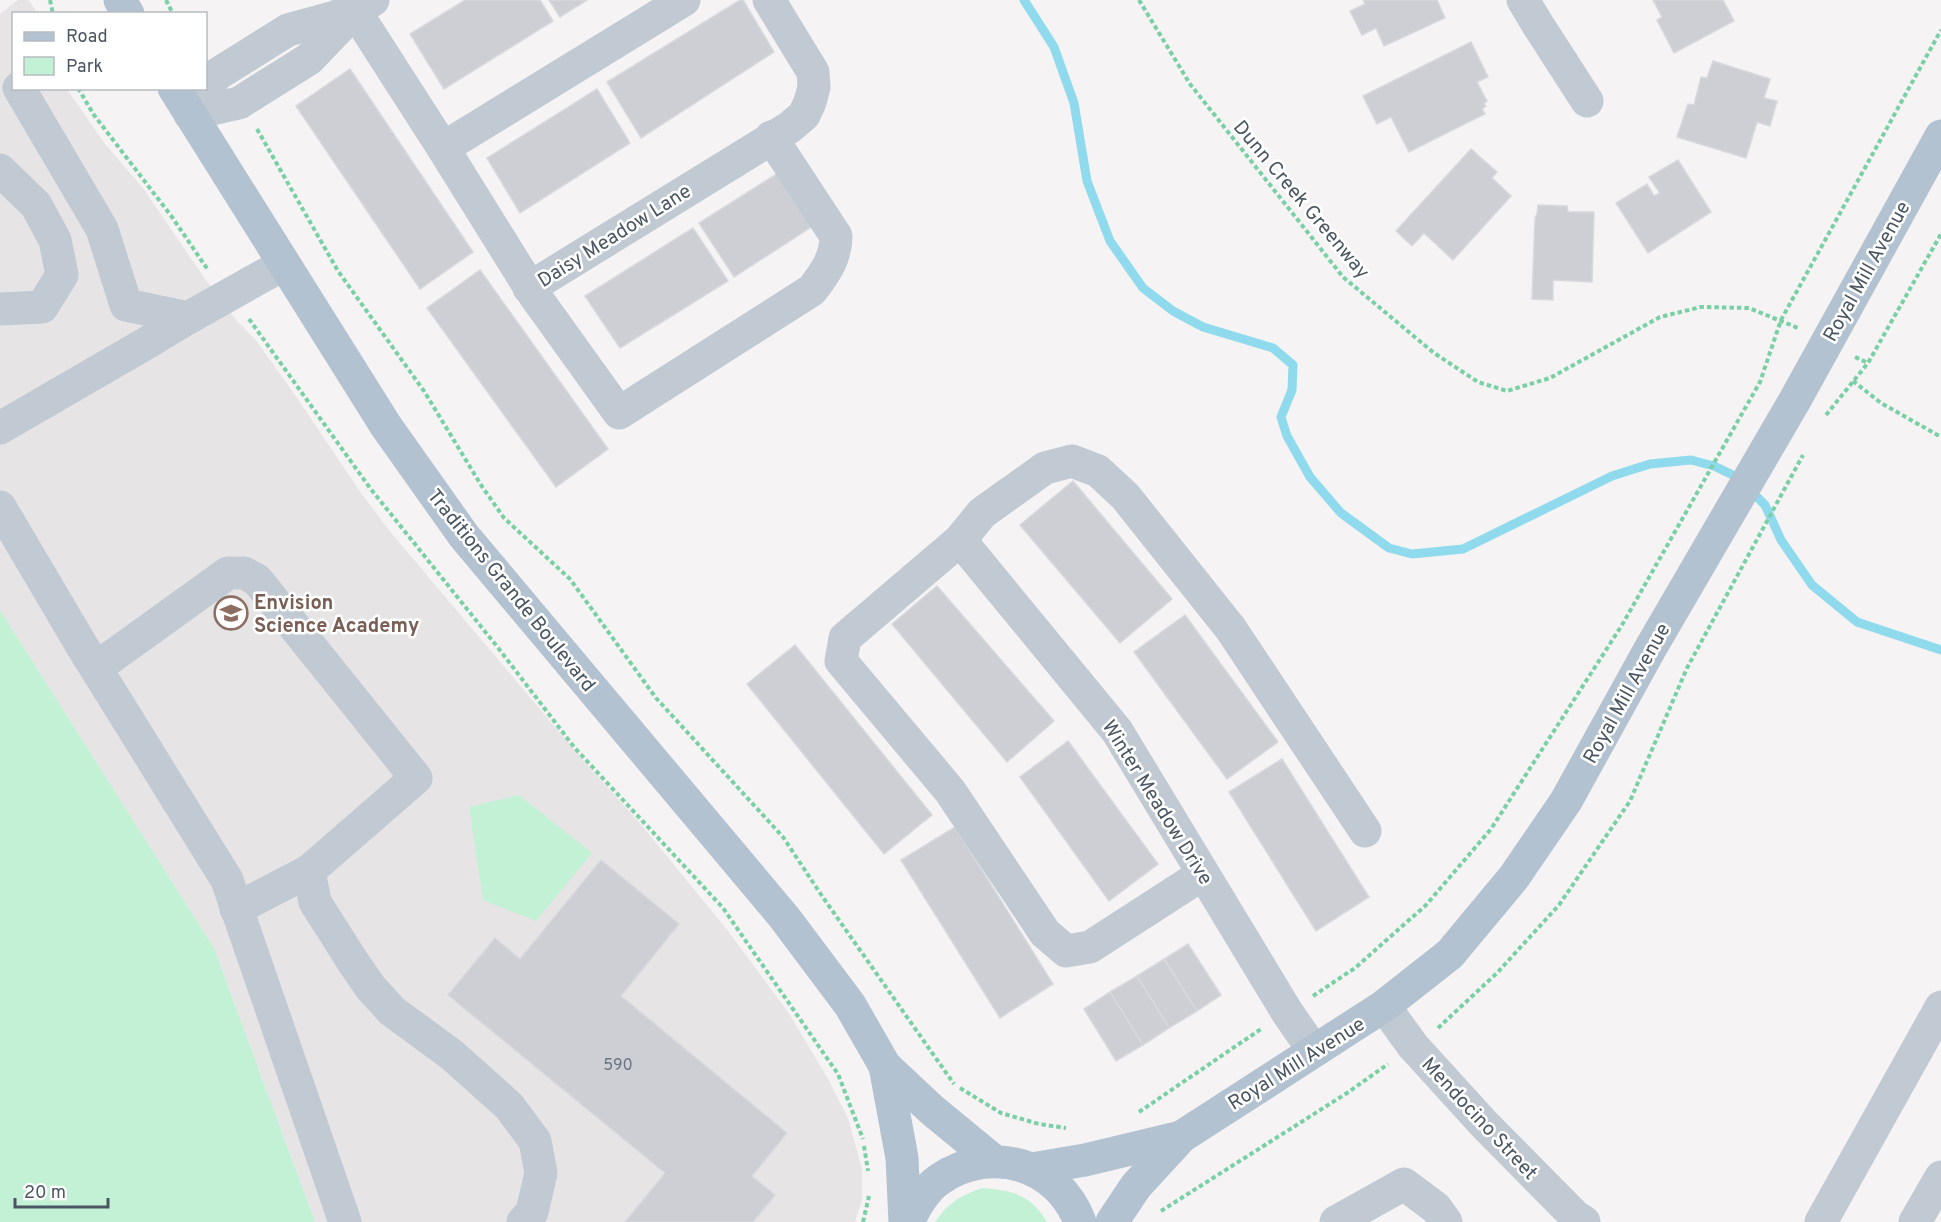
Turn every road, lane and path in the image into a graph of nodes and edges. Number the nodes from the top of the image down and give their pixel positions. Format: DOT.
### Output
graph roads {
  1 [pos="684,0"];
  2 [pos="769,0"];
  3 [pos="1139,0"];
  4 [pos="1523,0"];
  5 [pos="358,4"];
  6 [pos="1941,30"];
  7 [pos="0,72"];
  8 [pos="12,82"];
  9 [pos="207,82"];
  10 [pos="19,90"];
  11 [pos="79,90"];
  12 [pos="196,90"];
  13 [pos="1587,100"];
  14 [pos="182,101"];
  15 [pos="238,102"];
  16 [pos="1941,136"];
  17 [pos="771,137"];
  18 [pos="443,148"];
  19 [pos="0,170"];
  20 [pos="1941,234"];
  21 [pos="284,264"];
  22 [pos="208,271"];
  23 [pos="530,288"];
  24 [pos="0,309"];
  25 [pos="245,313"];
  26 [pos="188,318"];
  27 [pos="1781,320"];
  28 [pos="1797,328"];
  29 [pos="1853,356"];
  30 [pos="1868,363"];
  31 [pos="1853,381"];
  32 [pos="1824,417"];
  33 [pos="0,428"];
  34 [pos="1941,437"];
  35 [pos="1807,448"];
  36 [pos="0,507"];
  37 [pos="960,540"];
  38 [pos="96,668"];
  39 [pos="1688,668"];
  40 [pos="1365,831"];
  41 [pos="309,871"];
  42 [pos="1203,874"];
  43 [pos="236,909"];
  44 [pos="1384,1006"];
  45 [pos="1941,1007"];
  46 [pos="1287,1012"];
  47 [pos="1314,1051"];
  48 [pos="1930,1051"];
  49 [pos="885,1066"];
  50 [pos="1135,1115"];
  51 [pos="1072,1129"];
  52 [pos="1181,1137"];
  53 [pos="993,1161"];
  54 [pos="1032,1169"];
  55 [pos="1941,1177"];
  56 [pos="869,1180"];
  57 [pos="870,1191"];
  58 [pos="345,1222"];
  59 [pos="523,1222"];
  60 [pos="864,1222"];
  61 [pos="907,1222"];
  62 [pos="1080,1222"];
  63 [pos="1112,1222"];
  64 [pos="1336,1222"];
  65 [pos="1446,1222"];
  66 [pos="1584,1222"];
  67 [pos="1821,1222"];
  68 [pos="1914,1222"];
  1 -- 18 [label="street"];
  2 -- 17 [label="street, Daisy Meadow Lane"];
  3 -- 27 [label="path, Dunn Creek Greenway"];
  4 -- 13 [label="street"];
  5 -- 9 [label="street"];
  5 -- 15 [label="street"];
  5 -- 18 [label="street, Daisy Meadow Lane"];
  6 -- 27 [label="path"];
  7 -- 8 [label="street"];
  10 -- 26 [label="street"];
  11 -- 22 [label="path"];
  12 -- 14 [label="street"];
  14 -- 15 [label="street"];
  14 -- 21 [label="main road, Traditions Grande Boulevard"];
  15 -- 51 [label="path"];
  16 -- 44 [label="main road, Royal Mill Avenue"];
  17 -- 23 [label="street, Daisy Meadow Lane"];
  17 -- 23 [label="street"];
  18 -- 23 [label="street, Daisy Meadow Lane"];
  19 -- 24 [label="street"];
  20 -- 30 [label="path"];
  21 -- 26 [label="street"];
  21 -- 49 [label="main road, Traditions Grande Boulevard"];
  25 -- 56 [label="path"];
  26 -- 33 [label="street"];
  27 -- 28 [label="path, Dunn Creek Greenway"];
  27 -- 46 [label="path"];
  29 -- 30 [label="path"];
  30 -- 31 [label="path"];
  31 -- 32 [label="path"];
  31 -- 34 [label="path"];
  35 -- 39 [label="path"];
  36 -- 38 [label="street"];
  37 -- 40 [label="street"];
  37 -- 42 [label="street, Winter Meadow Drive"];
  37 -- 42 [label="street"];
  38 -- 41 [label="street"];
  38 -- 43 [label="street"];
  41 -- 43 [label="street"];
  41 -- 59 [label="street"];
  42 -- 46 [label="street, Winter Meadow Drive"];
  43 -- 58 [label="street"];
  44 -- 47 [label="main road, Royal Mill Avenue"];
  44 -- 66 [label="street, Mendocino Street"];
  45 -- 48 [label="street"];
  46 -- 47 [label="street, Winter Meadow Drive"];
  46 -- 50 [label="path"];
  47 -- 52 [label="main road, Royal Mill Avenue"];
  48 -- 67 [label="street"];
  49 -- 53 [label="main road, Traditions Grande Boulevard"];
  49 -- 61 [label="main road, Traditions Grande Boulevard"];
  52 -- 54 [label="main road, Royal Mill Avenue"];
  52 -- 63 [label="main road, Royal Mill Avenue"];
  53 -- 54 [label="main road"];
  53 -- 61 [label="main road"];
  54 -- 62 [label="main road"];
  55 -- 68 [label="street"];
  57 -- 60 [label="path"];
  64 -- 65 [label="street"];
}
